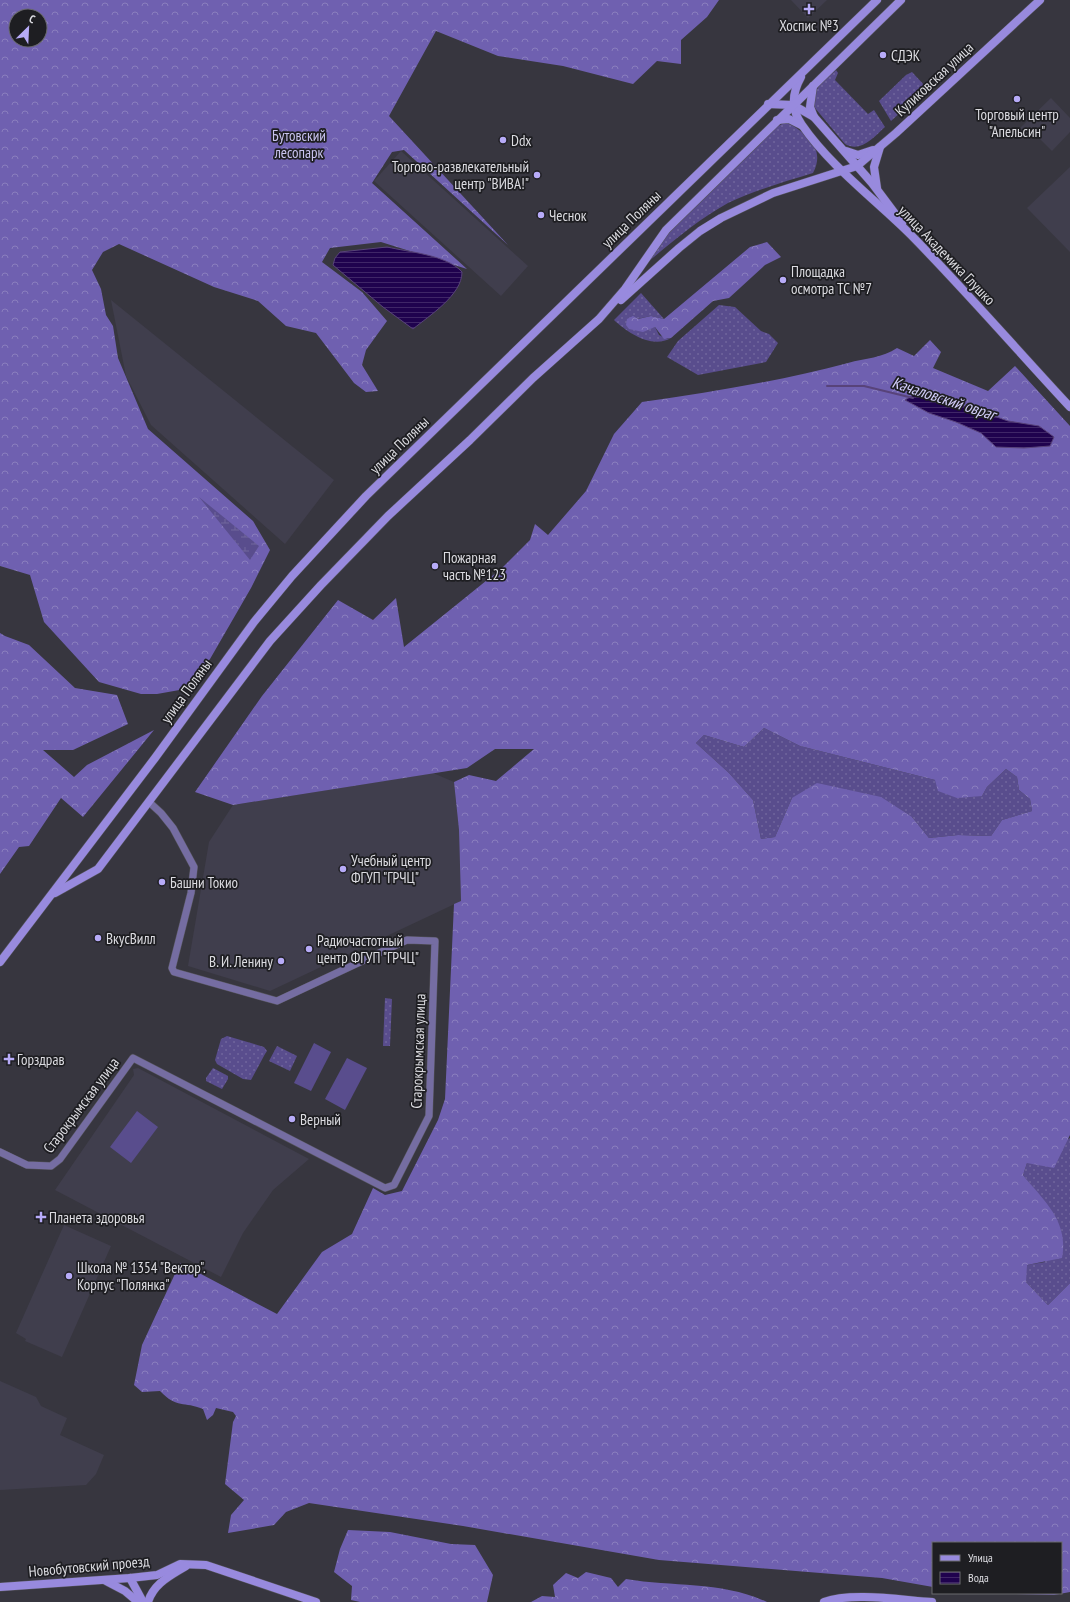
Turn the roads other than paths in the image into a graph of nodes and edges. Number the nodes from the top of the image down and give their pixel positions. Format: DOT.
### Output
graph roads {
  1 [pos="876,0"];
  2 [pos="900,0"];
  3 [pos="1040,0"];
  4 [pos="803,73"];
  5 [pos="814,84"];
  6 [pos="768,104"];
  7 [pos="793,105"];
  8 [pos="814,117"];
  9 [pos="777,120"];
  10 [pos="801,124"];
  11 [pos="880,146"];
  12 [pos="842,149"];
  13 [pos="857,166"];
  14 [pos="843,170"];
  15 [pos="877,189"];
  16 [pos="909,234"];
  17 [pos="599,319"];
  18 [pos="1070,407"];
  19 [pos="149,802"];
  20 [pos="52,894"];
  21 [pos="0,962"];
  22 [pos="0,1152"];
  23 [pos="190,1563"];
  24 [pos="130,1578"];
  25 [pos="106,1581"];
  26 [pos="0,1587"];
  27 [pos="138,1602"];
  28 [pos="143,1602"];
  29 [pos="148,1602"];
  30 [pos="316,1602"];
  31 [pos="824,1602"];
  32 [pos="932,1602"];
  1 -- 4 [label="main road, улица Поляны"];
  2 -- 5 [label="main road"];
  3 -- 11 [label="main road, Куликовская улица"];
  4 -- 6 [label="main road, улица Поляны"];
  4 -- 7 [label="main road"];
  5 -- 7 [label="main road"];
  5 -- 8 [label="main road"];
  6 -- 7 [label="main road"];
  6 -- 20 [label="main road, улица Поляны"];
  7 -- 8 [label="main road"];
  7 -- 9 [label="main road"];
  7 -- 10 [label="main road"];
  8 -- 12 [label="main road"];
  9 -- 10 [label="main road"];
  9 -- 17 [label="main road"];
  10 -- 14 [label="main road, улица Академика Глушко"];
  11 -- 12 [label="main road"];
  11 -- 13 [label="main road, Куликовская улица"];
  11 -- 15 [label="main road"];
  12 -- 13 [label="main road"];
  12 -- 14 [label="main road"];
  13 -- 14 [label="main road, Куликовская улица"];
  13 -- 15 [label="main road"];
  14 -- 16 [label="main road, улица Академика Глушко"];
  14 -- 17 [label="main road, Куликовская улица"];
  15 -- 16 [label="main road"];
  16 -- 18 [label="main road, улица Академика Глушко"];
  17 -- 19 [label="main road"];
  19 -- 20 [label="main road"];
  19 -- 22 [label="street, Старокрымская улица"];
  20 -- 21 [label="main road, улица Поляны"];
  23 -- 24 [label="main road, Новобутовский проезд"];
  23 -- 29 [label="main road"];
  23 -- 30 [label="main road, Новобутовский проезд"];
  24 -- 25 [label="main road, Новобутовский проезд"];
  24 -- 28 [label="main road"];
  25 -- 26 [label="main road, Новобутовский проезд"];
  25 -- 27 [label="main road"];
  31 -- 32 [label="main road"];
}
